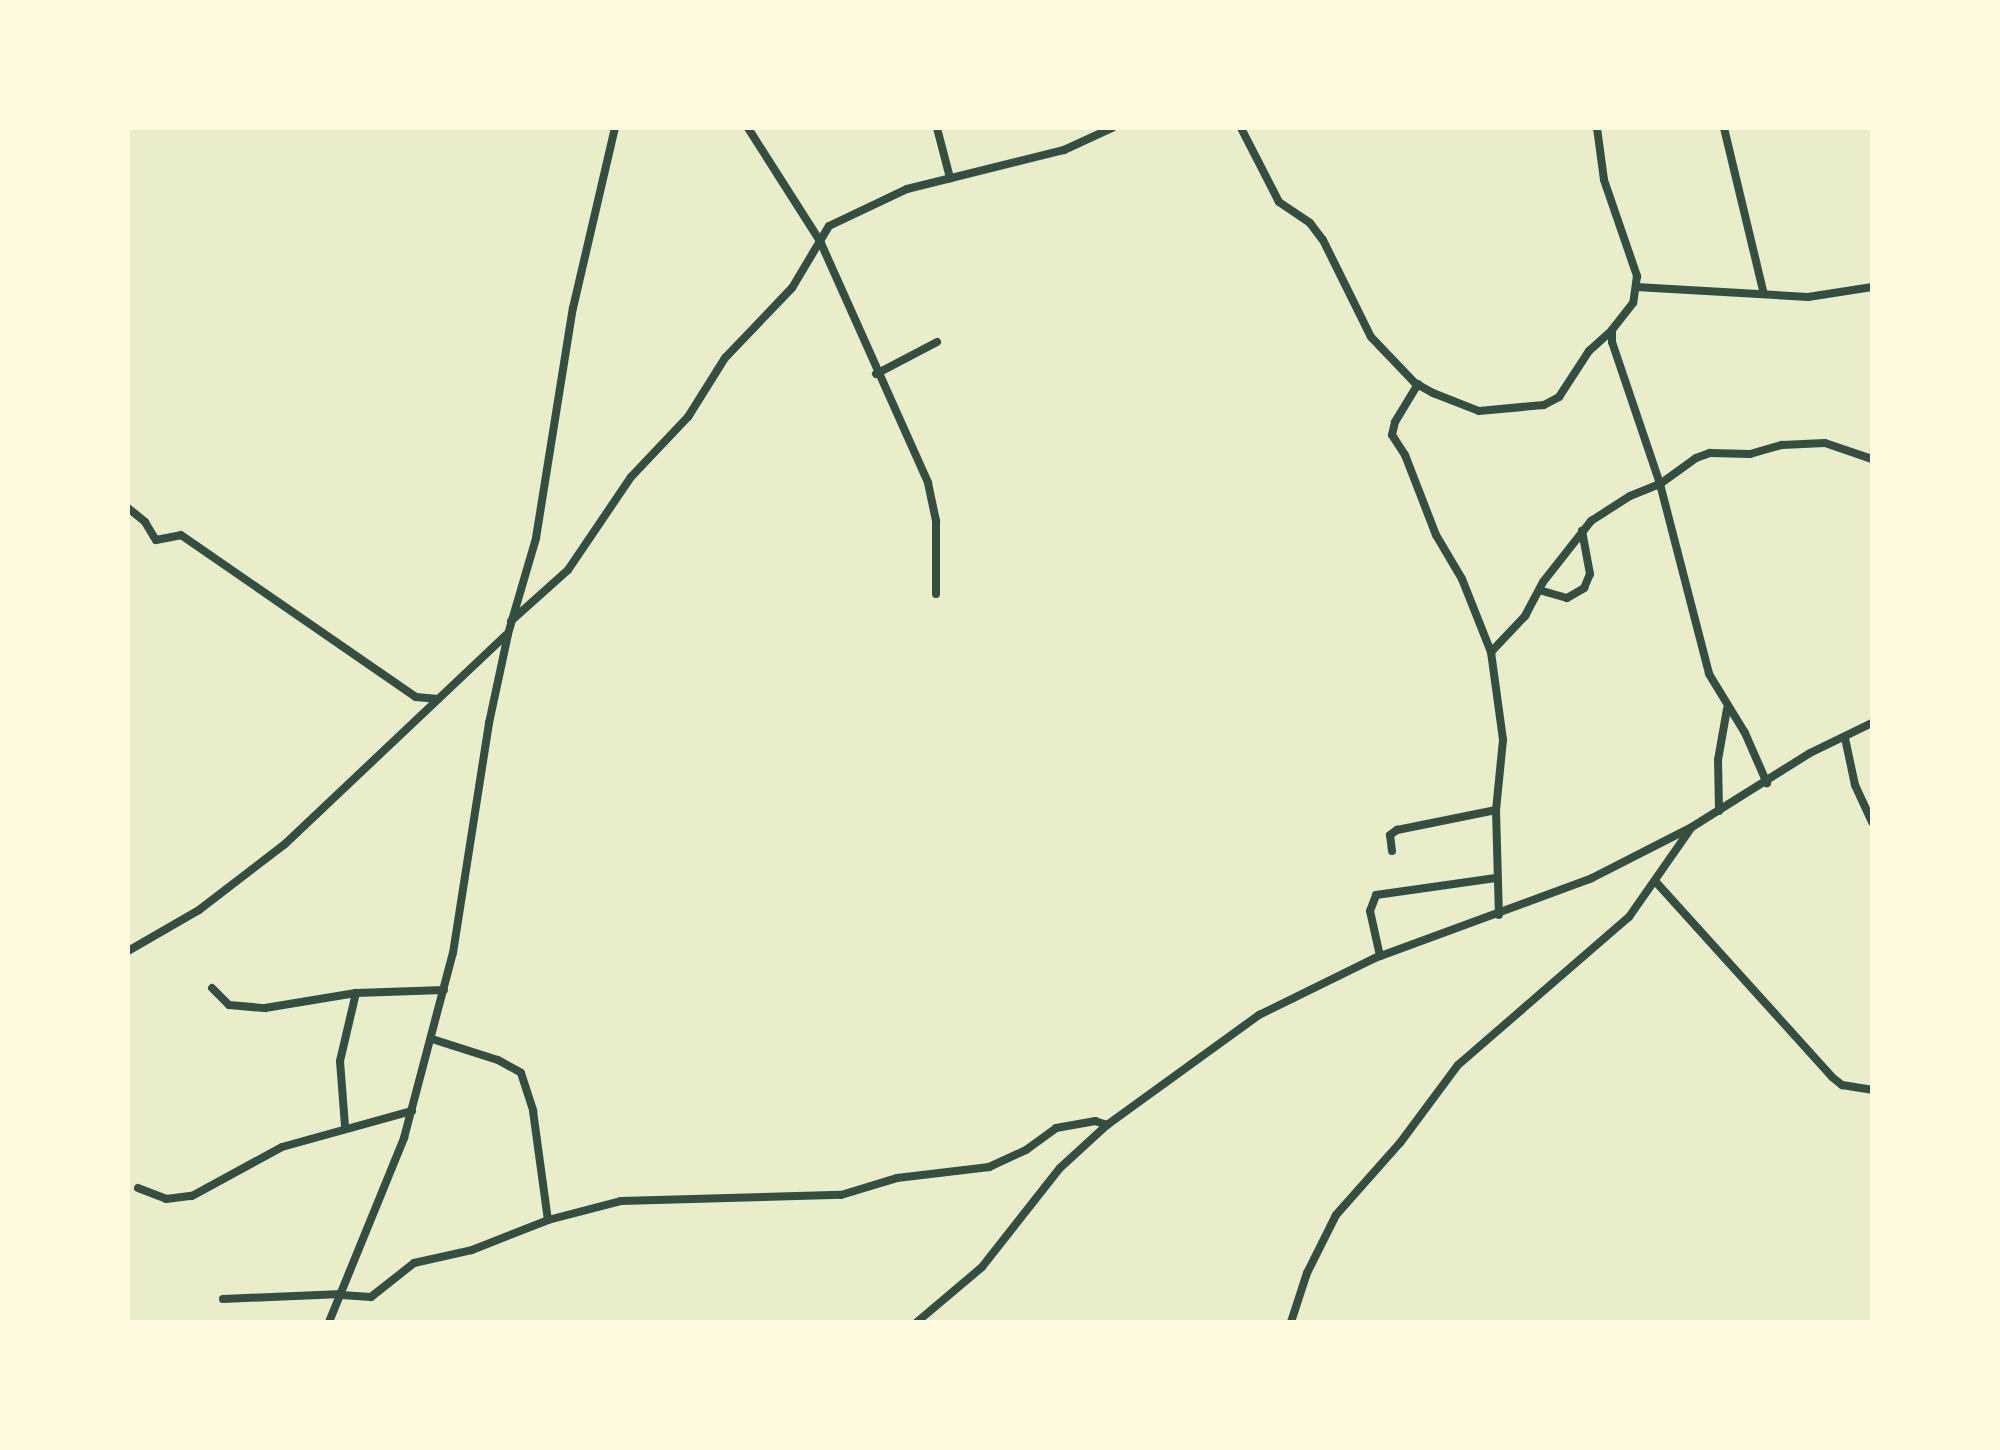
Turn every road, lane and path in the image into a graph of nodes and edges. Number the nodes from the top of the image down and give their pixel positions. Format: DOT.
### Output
graph roads {
  1 [pos="615,128"];
  2 [pos="748,128"];
  3 [pos="938,128"];
  4 [pos="1112,128"];
  5 [pos="1241,128"];
  6 [pos="1597,128"];
  7 [pos="1724,128"];
  8 [pos="950,178"];
  9 [pos="820,241"];
  10 [pos="1636,287"];
  11 [pos="1872,287"];
  12 [pos="1763,291"];
  13 [pos="1612,330"];
  14 [pos="937,342"];
  15 [pos="876,374"];
  16 [pos="1418,384"];
  17 [pos="1872,459"];
  18 [pos="1660,484"];
  19 [pos="128,508"];
  20 [pos="1582,531"];
  21 [pos="1539,590"];
  22 [pos="936,594"];
  23 [pos="511,621"];
  24 [pos="508,634"];
  25 [pos="1491,652"];
  26 [pos="438,699"];
  27 [pos="1727,708"];
  28 [pos="1872,723"];
  29 [pos="1846,738"];
  30 [pos="1768,783"];
  31 [pos="1496,810"];
  32 [pos="1719,811"];
  33 [pos="1872,822"];
  34 [pos="1692,826"];
  35 [pos="1392,851"];
  36 [pos="1496,878"];
  37 [pos="1655,881"];
  38 [pos="1499,915"];
  39 [pos="128,951"];
  40 [pos="1380,956"];
  41 [pos="212,988"];
  42 [pos="444,990"];
  43 [pos="356,992"];
  44 [pos="432,1040"];
  45 [pos="1872,1090"];
  46 [pos="412,1111"];
  47 [pos="1107,1124"];
  48 [pos="345,1126"];
  49 [pos="138,1188"];
  50 [pos="548,1220"];
  51 [pos="341,1295"];
  52 [pos="222,1299"];
  53 [pos="330,1322"];
  54 [pos="917,1322"];
  55 [pos="1291,1322"];
  1 -- 23 [label="street"];
  2 -- 9 [label="street"];
  3 -- 8 [label="street"];
  4 -- 8 [label="street"];
  5 -- 16 [label="street"];
  6 -- 10 [label="street"];
  7 -- 12 [label="street"];
  8 -- 9 [label="street"];
  9 -- 15 [label="street"];
  9 -- 23 [label="street"];
  10 -- 12 [label="street"];
  10 -- 13 [label="street"];
  11 -- 12 [label="street"];
  13 -- 16 [label="street"];
  13 -- 18 [label="street"];
  14 -- 15 [label="street"];
  15 -- 22 [label="street"];
  16 -- 25 [label="street"];
  17 -- 18 [label="street"];
  18 -- 20 [label="street"];
  18 -- 27 [label="street"];
  19 -- 26 [label="street"];
  20 -- 21 [label="street"];
  20 -- 21 [label="street"];
  21 -- 25 [label="street"];
  23 -- 24 [label="street"];
  24 -- 26 [label="street"];
  24 -- 42 [label="street"];
  25 -- 31 [label="street"];
  26 -- 39 [label="street"];
  27 -- 30 [label="street"];
  27 -- 32 [label="street"];
  28 -- 29 [label="street"];
  29 -- 30 [label="street"];
  29 -- 33 [label="street"];
  30 -- 32 [label="street"];
  31 -- 35 [label="street"];
  31 -- 36 [label="street"];
  32 -- 34 [label="street"];
  34 -- 37 [label="street"];
  34 -- 38 [label="street"];
  36 -- 38 [label="street"];
  36 -- 40 [label="street"];
  37 -- 45 [label="street"];
  37 -- 55 [label="street"];
  38 -- 40 [label="street"];
  40 -- 47 [label="street"];
  41 -- 43 [label="street"];
  42 -- 43 [label="street"];
  42 -- 44 [label="street"];
  43 -- 48 [label="street"];
  44 -- 46 [label="street"];
  44 -- 50 [label="street"];
  46 -- 48 [label="street"];
  46 -- 51 [label="street"];
  47 -- 50 [label="street"];
  47 -- 54 [label="street"];
  48 -- 49 [label="street"];
  50 -- 51 [label="street"];
  51 -- 52 [label="street"];
  51 -- 53 [label="street"];
}
